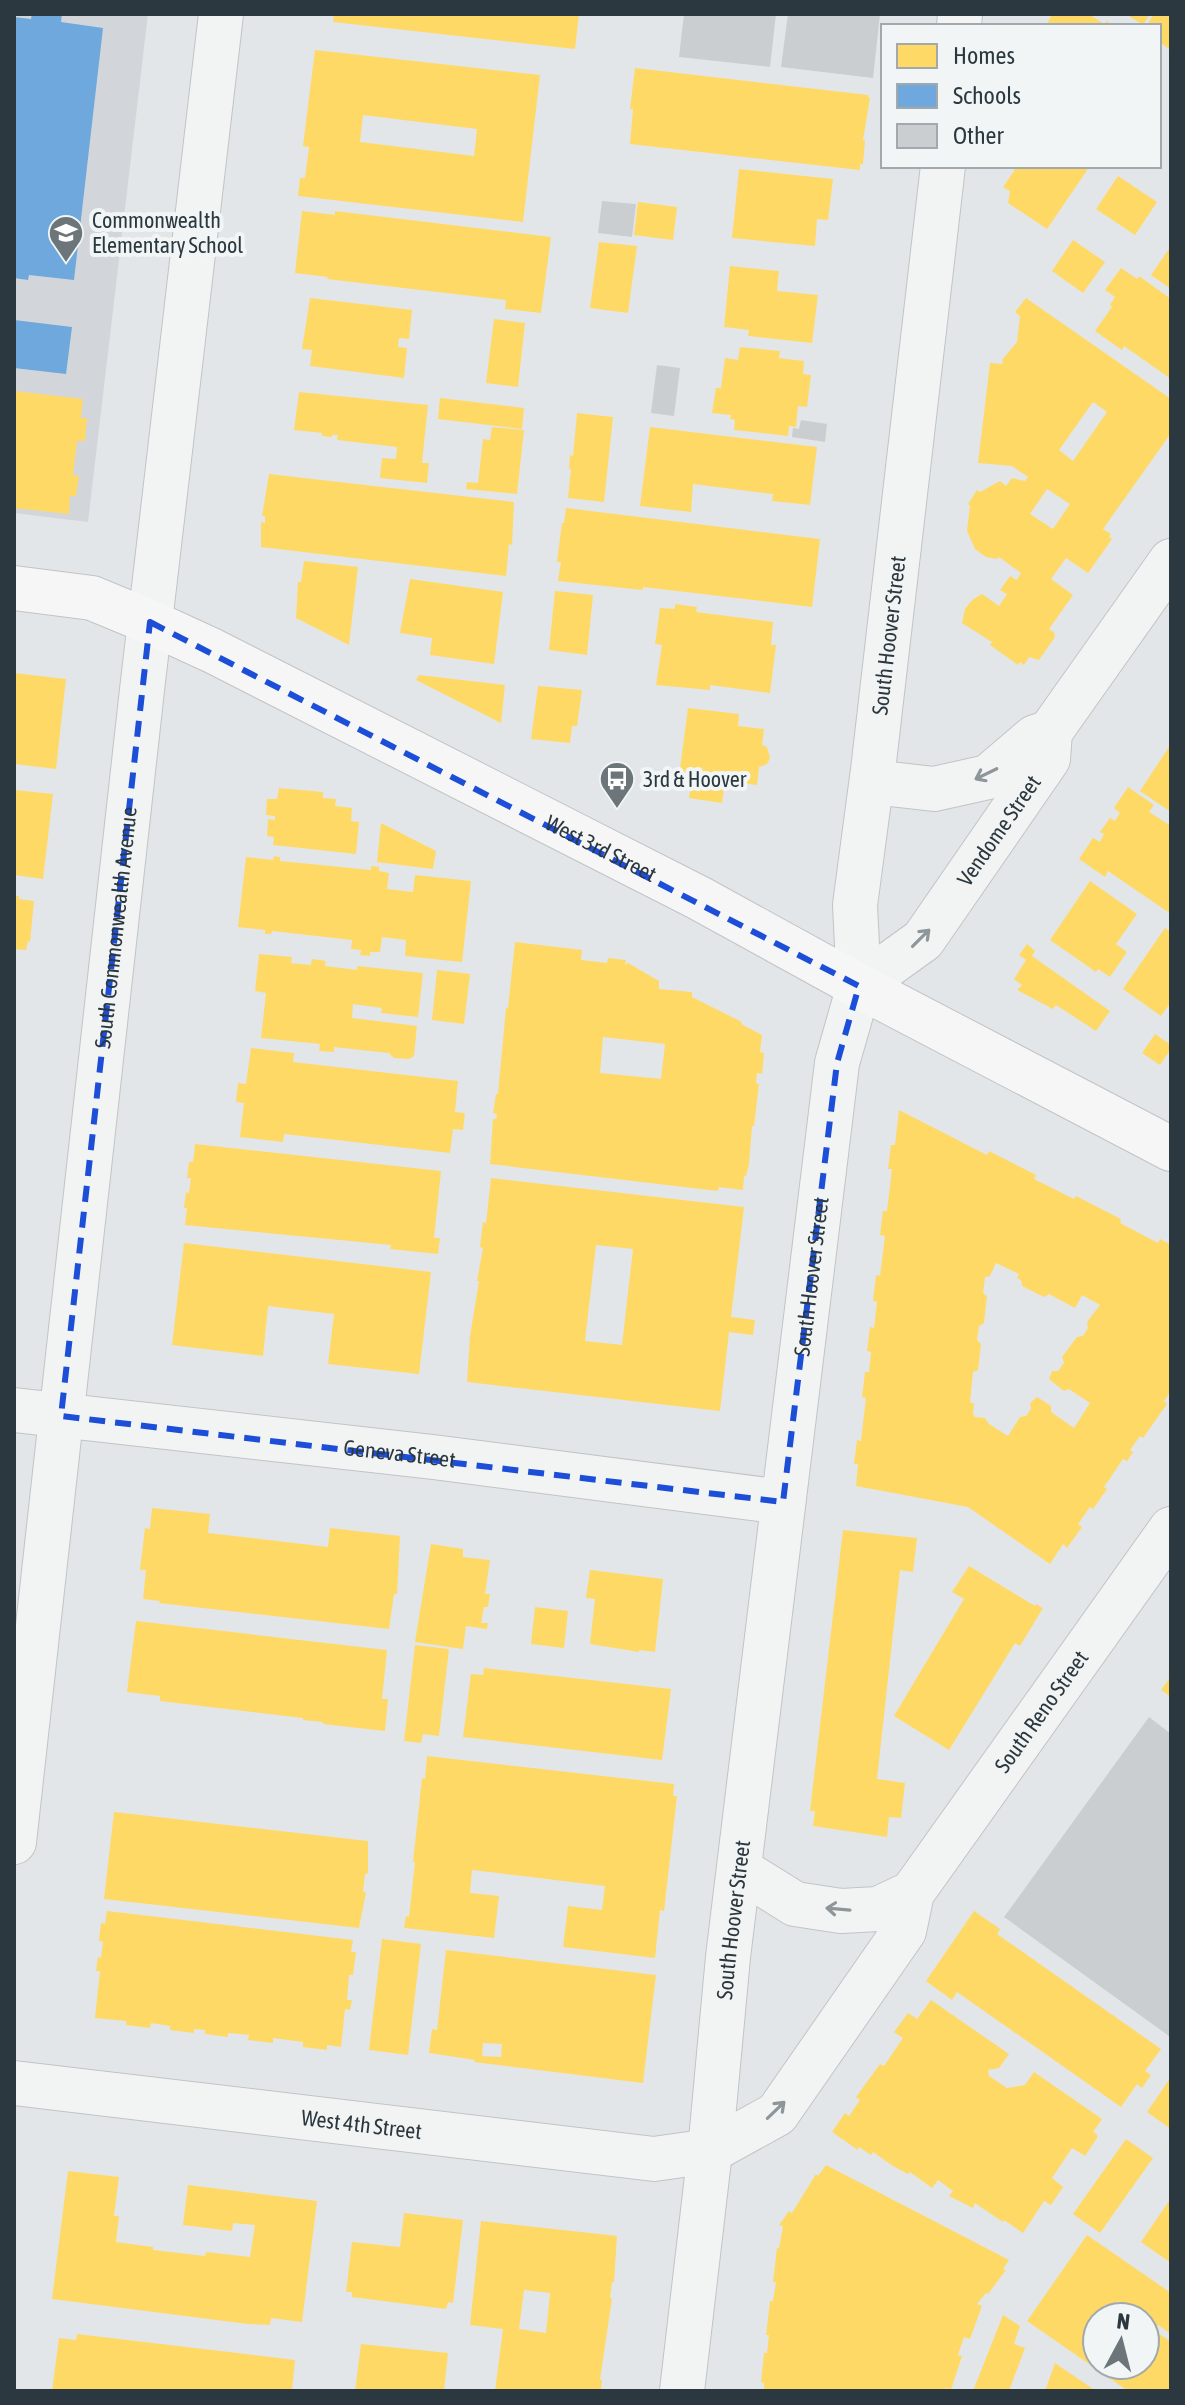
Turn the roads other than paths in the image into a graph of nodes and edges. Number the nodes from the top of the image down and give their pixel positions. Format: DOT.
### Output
graph roads {
  1 [pos="221,14"];
  2 [pos="943,168"];
  3 [pos="1171,561"];
  4 [pos="14,588"];
  5 [pos="150,622"];
  6 [pos="1050,732"];
  7 [pos="872,782"];
  8 [pos="859,986"];
  9 [pos="1171,1149"];
  10 [pos="14,1410"];
  11 [pos="61,1416"];
  12 [pos="783,1502"];
  13 [pos="1171,1529"];
  14 [pos="14,1842"];
  15 [pos="739,1869"];
  16 [pos="912,1893"];
  17 [pos="14,2083"];
  18 [pos="710,2151"];
  19 [pos="682,2391"];
  1 -- 5 [label="street, South Commonwealth Avenue"];
  2 -- 7 [label="street, South Hoover Street"];
  3 -- 6 [label="street"];
  4 -- 5 [label="main road, West 3rd Street"];
  5 -- 8 [label="main road, West 3rd Street"];
  5 -- 11 [label="street, South Commonwealth Avenue"];
  6 -- 7 [label="street, Vendome Street, one-way"];
  8 -- 6 [label="street, Vendome Street, one-way"];
  7 -- 8 [label="street, South Hoover Street"];
  8 -- 9 [label="main road, West 3rd Street"];
  8 -- 12 [label="street, South Hoover Street"];
  10 -- 11 [label="street, Geneva Street"];
  11 -- 12 [label="street, Geneva Street"];
  11 -- 14 [label="street, South Commonwealth Avenue"];
  12 -- 15 [label="street, South Hoover Street"];
  13 -- 16 [label="street, South Reno Street"];
  16 -- 15 [label="street, one-way"];
  15 -- 18 [label="street, South Hoover Street"];
  18 -- 16 [label="street, South Reno Street, one-way"];
  17 -- 18 [label="street, West 4th Street"];
  18 -- 19 [label="street, South Hoover Street"];
}
